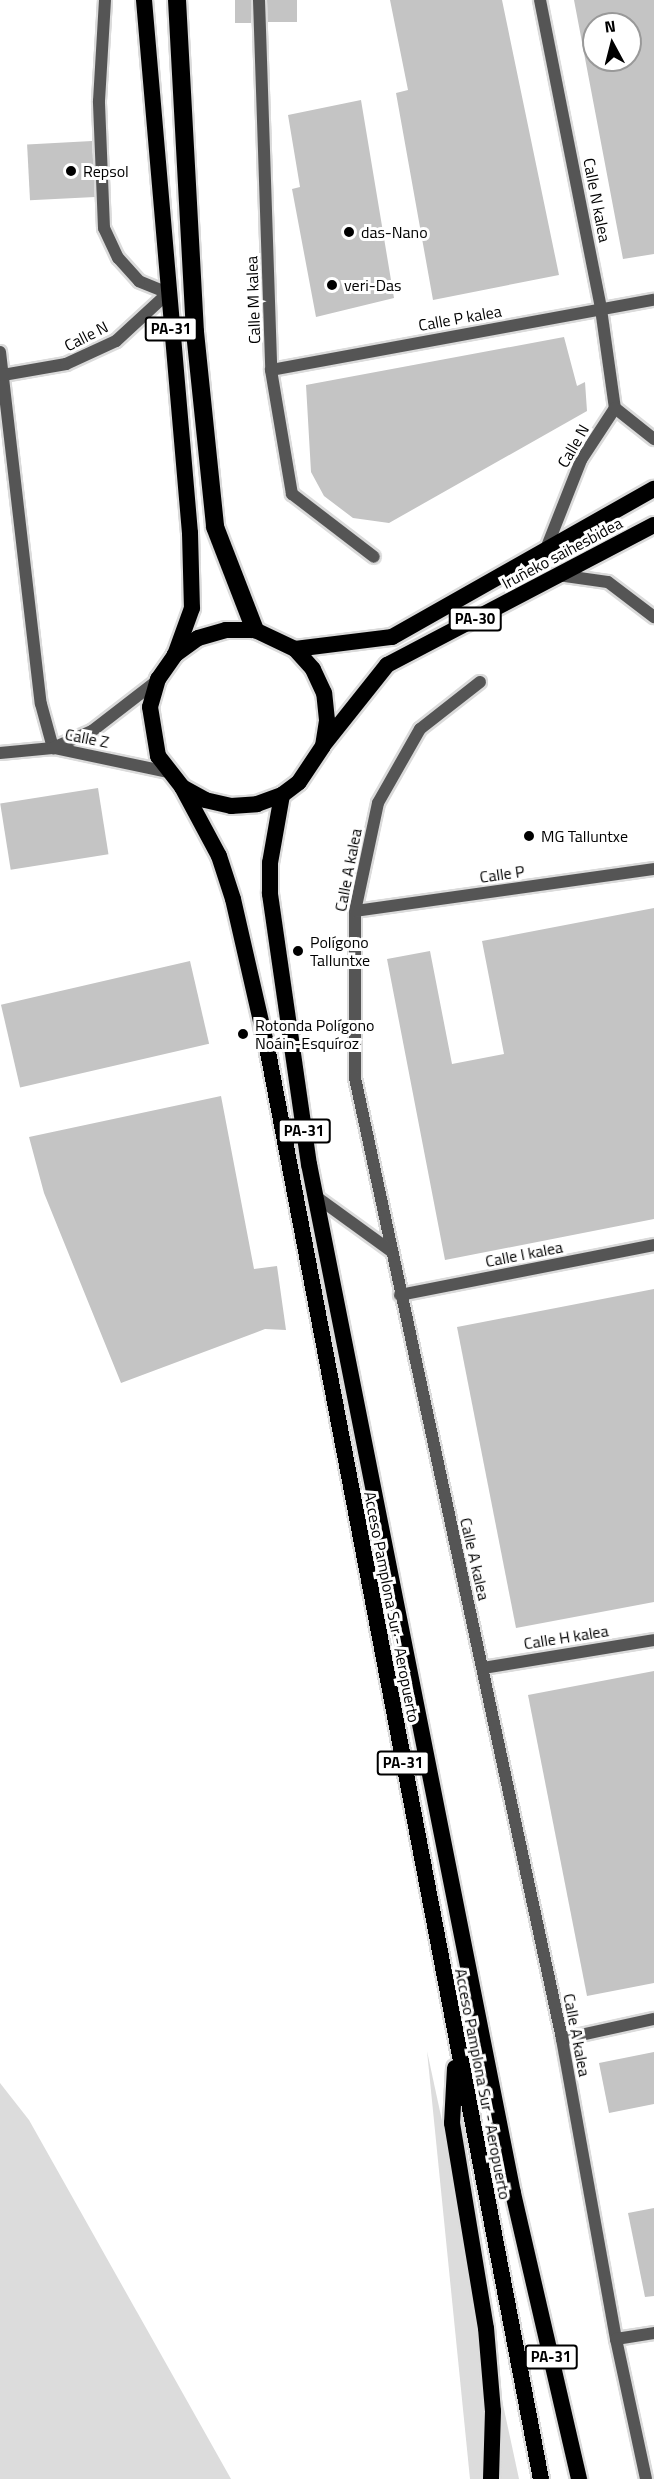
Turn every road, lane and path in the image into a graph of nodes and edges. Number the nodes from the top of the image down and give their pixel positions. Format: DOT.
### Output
graph roads {
  1 [pos="105,0"];
  2 [pos="144,0"];
  3 [pos="177,0"];
  4 [pos="259,0"];
  5 [pos="540,0"];
  6 [pos="168,293"];
  7 [pos="654,300"];
  8 [pos="601,309"];
  9 [pos="0,352"];
  10 [pos="272,369"];
  11 [pos="3,375"];
  12 [pos="615,408"];
  13 [pos="654,439"];
  14 [pos="654,489"];
  15 [pos="654,525"];
  16 [pos="546,549"];
  17 [pos="374,557"];
  18 [pos="558,575"];
  19 [pos="654,617"];
  20 [pos="255,630"];
  21 [pos="295,649"];
  22 [pos="175,655"];
  23 [pos="158,679"];
  24 [pos="480,682"];
  25 [pos="323,746"];
  26 [pos="52,748"];
  27 [pos="0,753"];
  28 [pos="168,772"];
  29 [pos="183,787"];
  30 [pos="282,795"];
  31 [pos="654,869"];
  32 [pos="356,911"];
  33 [pos="315,1196"];
  34 [pos="654,1245"];
  35 [pos="391,1251"];
  36 [pos="400,1295"];
  37 [pos="654,1640"];
  38 [pos="483,1668"];
  39 [pos="654,2019"];
  40 [pos="562,2039"];
  41 [pos="456,2041"];
  42 [pos="654,2333"];
  43 [pos="616,2339"];
  44 [pos="491,2479"];
  45 [pos="541,2479"];
  46 [pos="579,2479"];
  47 [pos="646,2479"];
  1 -- 6 [label="street"];
  2 -- 6 [label="highway, PA-31"];
  3 -- 20 [label="highway"];
  4 -- 10 [label="street, Calle M kalea"];
  5 -- 8 [label="street, Calle N kalea"];
  6 -- 11 [label="street, Calle N"];
  6 -- 22 [label="highway, PA-31"];
  7 -- 8 [label="street, Calle P kalea"];
  8 -- 10 [label="street, Calle P kalea"];
  8 -- 12 [label="street, Calle N kalea"];
  9 -- 11 [label="street"];
  10 -- 17 [label="street, Calle M kalea"];
  11 -- 26 [label="street"];
  12 -- 13 [label="street"];
  12 -- 16 [label="street, Calle N"];
  14 -- 16 [label="highway, Iruñeko saihesbidea / PA-30"];
  15 -- 18 [label="highway, Iruñeko saihesbidea / PA-30"];
  16 -- 21 [label="highway, Iruñeko saihesbidea / PA-30"];
  18 -- 19 [label="street"];
  18 -- 25 [label="highway, Iruñeko saihesbidea / PA-30"];
  20 -- 21 [label="highway, PA-31"];
  20 -- 22 [label="highway, PA-31"];
  21 -- 25 [label="highway, PA-31"];
  22 -- 23 [label="highway, PA-31"];
  23 -- 26 [label="street, Calle Z"];
  23 -- 28 [label="highway, PA-31"];
  24 -- 32 [label="street, Calle A kalea"];
  25 -- 30 [label="highway, PA-31"];
  26 -- 27 [label="street"];
  26 -- 28 [label="street, Calle Z"];
  28 -- 29 [label="highway, PA-31"];
  29 -- 30 [label="highway, PA-31"];
  29 -- 41 [label="highway, Acceso Pamplona Sur - Aeropuerto / PA-31"];
  30 -- 33 [label="highway, PA-31"];
  31 -- 32 [label="street, Calle P"];
  32 -- 35 [label="street, Calle A kalea"];
  33 -- 35 [label="street"];
  33 -- 46 [label="highway, Acceso Pamplona Sur - Aeropuerto / PA-31"];
  34 -- 36 [label="street, Calle I kalea"];
  35 -- 36 [label="street, Calle A kalea"];
  36 -- 38 [label="street, Calle A kalea"];
  37 -- 38 [label="street, Calle H kalea"];
  38 -- 40 [label="street, Calle A kalea"];
  39 -- 40 [label="street"];
  40 -- 43 [label="street, Calle A kalea"];
  41 -- 44 [label="highway"];
  41 -- 45 [label="highway, Acceso Pamplona Sur - Aeropuerto / PA-31"];
  42 -- 43 [label="street"];
  43 -- 47 [label="street, Calle A kalea"];
}
